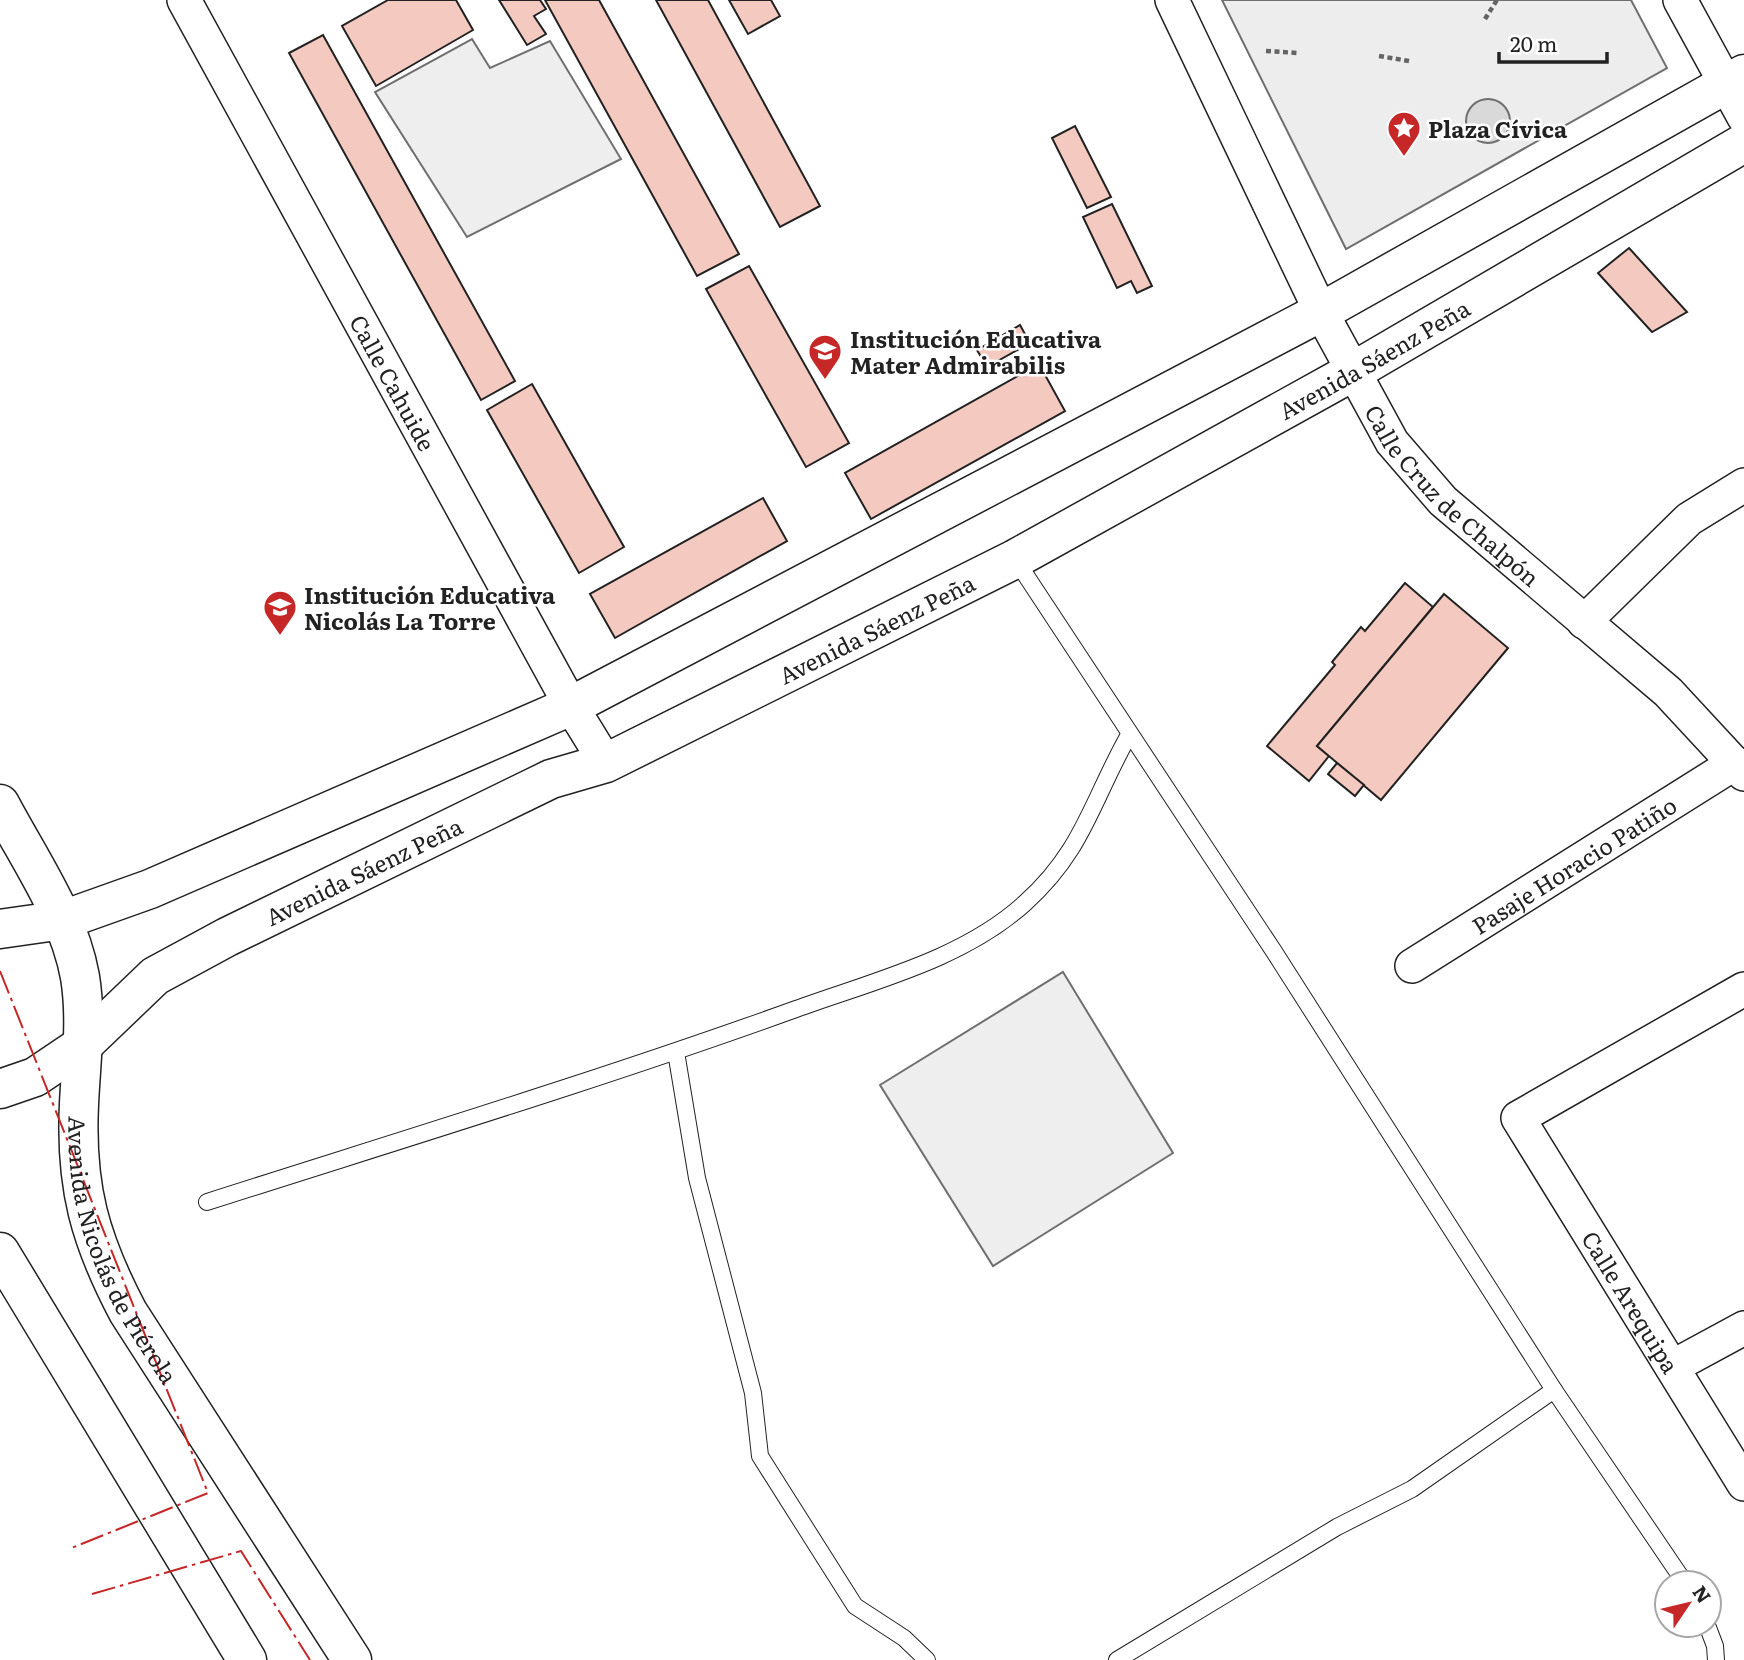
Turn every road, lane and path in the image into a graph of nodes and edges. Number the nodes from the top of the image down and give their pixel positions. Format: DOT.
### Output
graph roads {
  1 [pos="184,0"];
  2 [pos="1172,0"];
  3 [pos="1497,0"];
  4 [pos="1680,0"];
  5 [pos="1485,19"];
  6 [pos="1266,51"];
  7 [pos="1298,53"];
  8 [pos="1379,56"];
  9 [pos="1409,61"];
  10 [pos="1735,79"];
  11 [pos="1744,117"];
  12 [pos="1744,143"];
  13 [pos="1321,312"];
  14 [pos="1354,371"];
  15 [pos="1744,485"];
  16 [pos="1015,559"];
  17 [pos="1584,622"];
  18 [pos="571,706"];
  19 [pos="1129,735"];
  20 [pos="606,763"];
  21 [pos="1740,768"];
  22 [pos="0,804"];
  23 [pos="62,920"];
  24 [pos="0,929"];
  25 [pos="1412,966"];
  26 [pos="1744,989"];
  27 [pos="84,1044"];
  28 [pos="677,1052"];
  29 [pos="0,1089"];
  30 [pos="207,1202"];
  31 [pos="0,1252"];
  32 [pos="1744,1328"];
  33 [pos="1672,1367"];
  34 [pos="1555,1390"];
  35 [pos="1744,1484"];
  36 [pos="1676,1569"];
  37 [pos="1712,1639"];
  38 [pos="247,1660"];
  39 [pos="352,1660"];
  40 [pos="927,1660"];
  41 [pos="1117,1660"];
  42 [pos="1716,1660"];
  1 -- 18 [label="street, Calle Cahuide"];
  2 -- 13 [label="street, Calle Cruz de Chalpón"];
  3 -- 5 [label="path"];
  4 -- 10 [label="street"];
  6 -- 7 [label="path"];
  8 -- 9 [label="path"];
  10 -- 11 [label="street"];
  10 -- 13 [label="street"];
  12 -- 14 [label="street, Avenida Sáenz Peña"];
  13 -- 14 [label="street, Calle Cruz de Chalpón"];
  13 -- 18 [label="street"];
  14 -- 16 [label="street, Avenida Sáenz Peña"];
  14 -- 17 [label="street, Calle Cruz de Chalpón"];
  15 -- 17 [label="street"];
  16 -- 19 [label="lane"];
  16 -- 20 [label="street, Avenida Sáenz Peña"];
  17 -- 21 [label="street, Calle Cruz de Chalpón"];
  18 -- 20 [label="street, Calle Cahuide"];
  18 -- 23 [label="street"];
  19 -- 28 [label="lane"];
  19 -- 34 [label="lane"];
  20 -- 27 [label="street, Avenida Sáenz Peña"];
  21 -- 25 [label="street, Pasaje Horacio Patiño"];
  22 -- 23 [label="street, Avenida Nicolás de Piérola"];
  23 -- 24 [label="street"];
  23 -- 27 [label="street, Avenida Nicolás de Piérola"];
  26 -- 33 [label="street, Calle Arequipa"];
  27 -- 29 [label="street, Avenida Sáenz Peña"];
  27 -- 39 [label="street, Avenida Nicolás de Piérola"];
  28 -- 30 [label="lane"];
  28 -- 40 [label="lane"];
  31 -- 38 [label="street"];
  32 -- 33 [label="street"];
  33 -- 35 [label="street, Calle Arequipa"];
  34 -- 36 [label="lane"];
  34 -- 41 [label="lane"];
  37 -- 42 [label="lane"];
}
